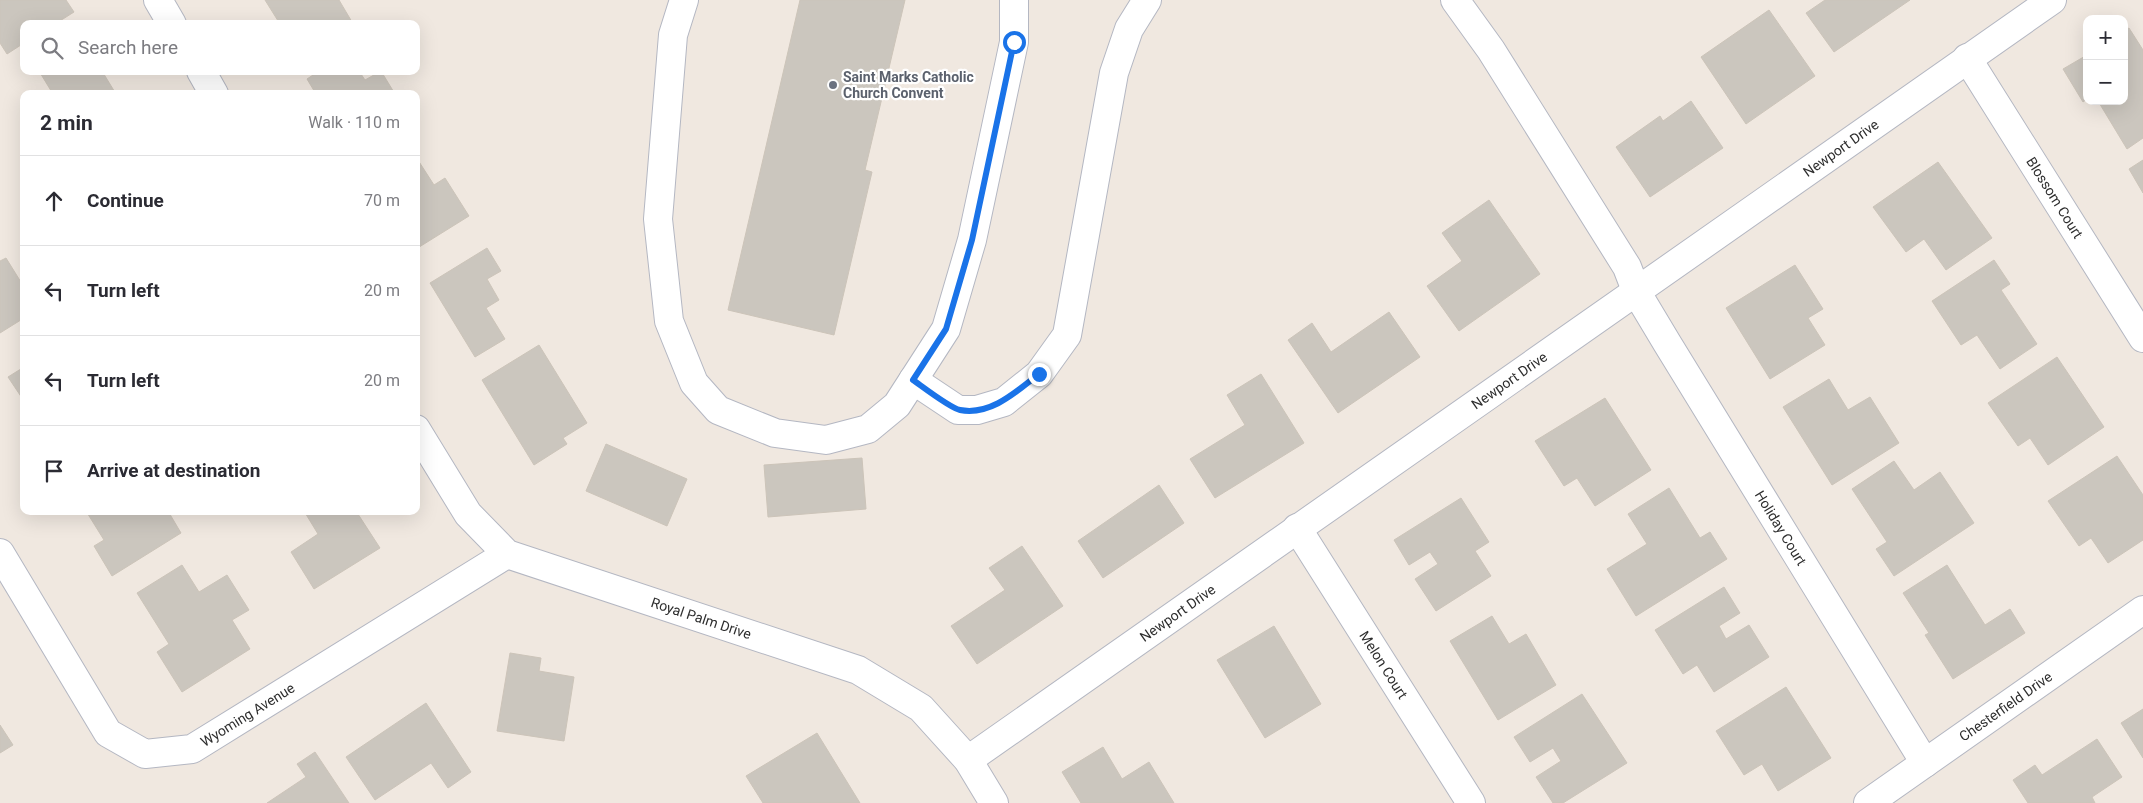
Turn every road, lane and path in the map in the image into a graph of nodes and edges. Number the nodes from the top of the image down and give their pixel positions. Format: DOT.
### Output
graph roads {
  1 [pos="158,0"];
  2 [pos="684,0"];
  3 [pos="1014,0"];
  4 [pos="1147,0"];
  5 [pos="1455,0"];
  6 [pos="2052,0"];
  7 [pos="170,20"];
  8 [pos="1967,58"];
  9 [pos="203,75"];
  10 [pos="212,90"];
  11 [pos="1637,293"];
  12 [pos="2143,338"];
  13 [pos="913,380"];
  14 [pos="420,435"];
  15 [pos="1297,528"];
  16 [pos="0,553"];
  17 [pos="507,554"];
  18 [pos="2143,610"];
  19 [pos="968,760"];
  20 [pos="1926,762"];
  21 [pos="994,803"];
  22 [pos="1471,803"];
  23 [pos="1868,803"];
  1 -- 7 [label="street"];
  2 -- 13 [label="street"];
  3 -- 13 [label="street"];
  4 -- 13 [label="street"];
  5 -- 11 [label="street, Holiday Court"];
  6 -- 8 [label="street, Newport Drive"];
  8 -- 11 [label="street, Newport Drive"];
  8 -- 12 [label="street, Blossom Court"];
  9 -- 10 [label="street"];
  11 -- 15 [label="street, Newport Drive"];
  11 -- 20 [label="street, Holiday Court"];
  14 -- 17 [label="street, Royal Palm Drive"];
  15 -- 19 [label="street, Newport Drive"];
  15 -- 22 [label="street, Melon Court"];
  16 -- 17 [label="street, Wyoming Avenue"];
  17 -- 19 [label="street, Royal Palm Drive"];
  18 -- 20 [label="street, Chesterfield Drive"];
  19 -- 21 [label="street, Royal Palm Drive"];
  20 -- 23 [label="street, Chesterfield Drive"];
}
